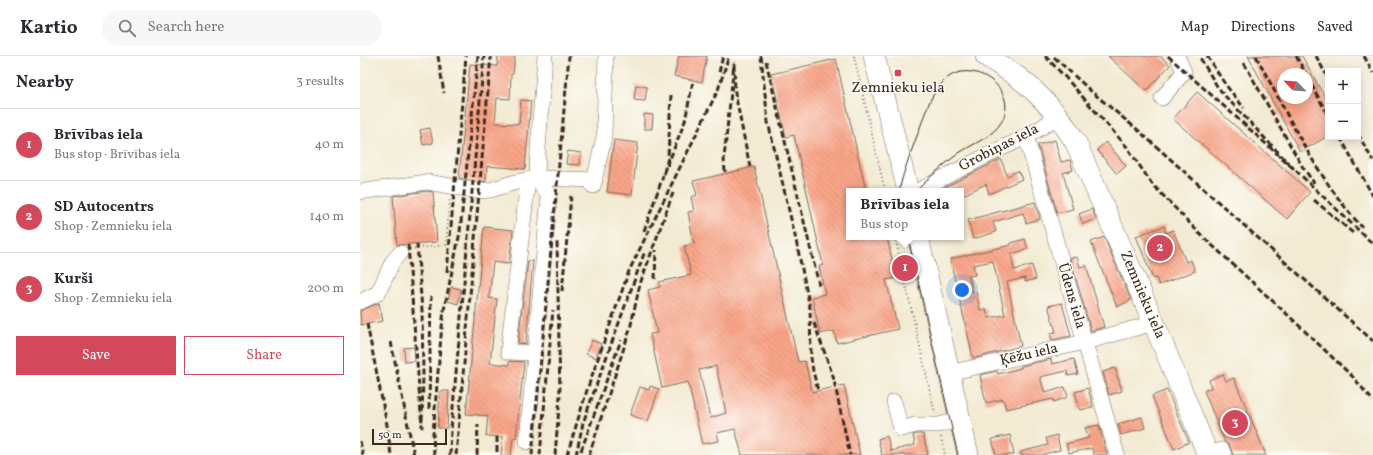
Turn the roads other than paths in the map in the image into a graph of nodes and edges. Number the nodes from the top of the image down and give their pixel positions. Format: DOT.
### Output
graph roads {
  1 [pos="545,56"];
  2 [pos="606,56"];
  3 [pos="874,56"];
  4 [pos="986,56"];
  5 [pos="1177,56"];
  6 [pos="1162,98"];
  7 [pos="1058,115"];
  8 [pos="1026,136"];
  9 [pos="533,179"];
  10 [pos="907,188"];
  11 [pos="924,188"];
  12 [pos="360,192"];
  13 [pos="919,240"];
  14 [pos="400,253"];
  15 [pos="360,302"];
  16 [pos="1154,323"];
  17 [pos="1085,342"];
  18 [pos="534,353"];
  19 [pos="950,373"];
  20 [pos="894,402"];
  21 [pos="960,420"];
  22 [pos="527,442"];
  23 [pos="968,455"];
  24 [pos="1117,455"];
  25 [pos="1213,455"];
  1 -- 9 [label="street"];
  2 -- 9 [label="street"];
  3 -- 10 [label="highway"];
  4 -- 7 [label="highway, Zemnieku iela"];
  5 -- 6 [label="street"];
  7 -- 8 [label="street, Grobiņas iela"];
  7 -- 16 [label="highway, Zemnieku iela"];
  8 -- 11 [label="street, Grobiņas iela"];
  8 -- 17 [label="street, Ūdens iela"];
  9 -- 12 [label="street"];
  9 -- 18 [label="street"];
  9 -- 18 [label="street"];
  13 -- 19 [label="highway"];
  14 -- 15 [label="street"];
  16 -- 17 [label="street, Ķēžu iela"];
  16 -- 25 [label="highway, Zemnieku iela"];
  17 -- 19 [label="street, Ķēžu iela"];
  17 -- 24 [label="street, Ūdens iela"];
  18 -- 22 [label="street"];
  19 -- 21 [label="highway"];
  20 -- 21 [label="street"];
  21 -- 23 [label="highway"];
}
